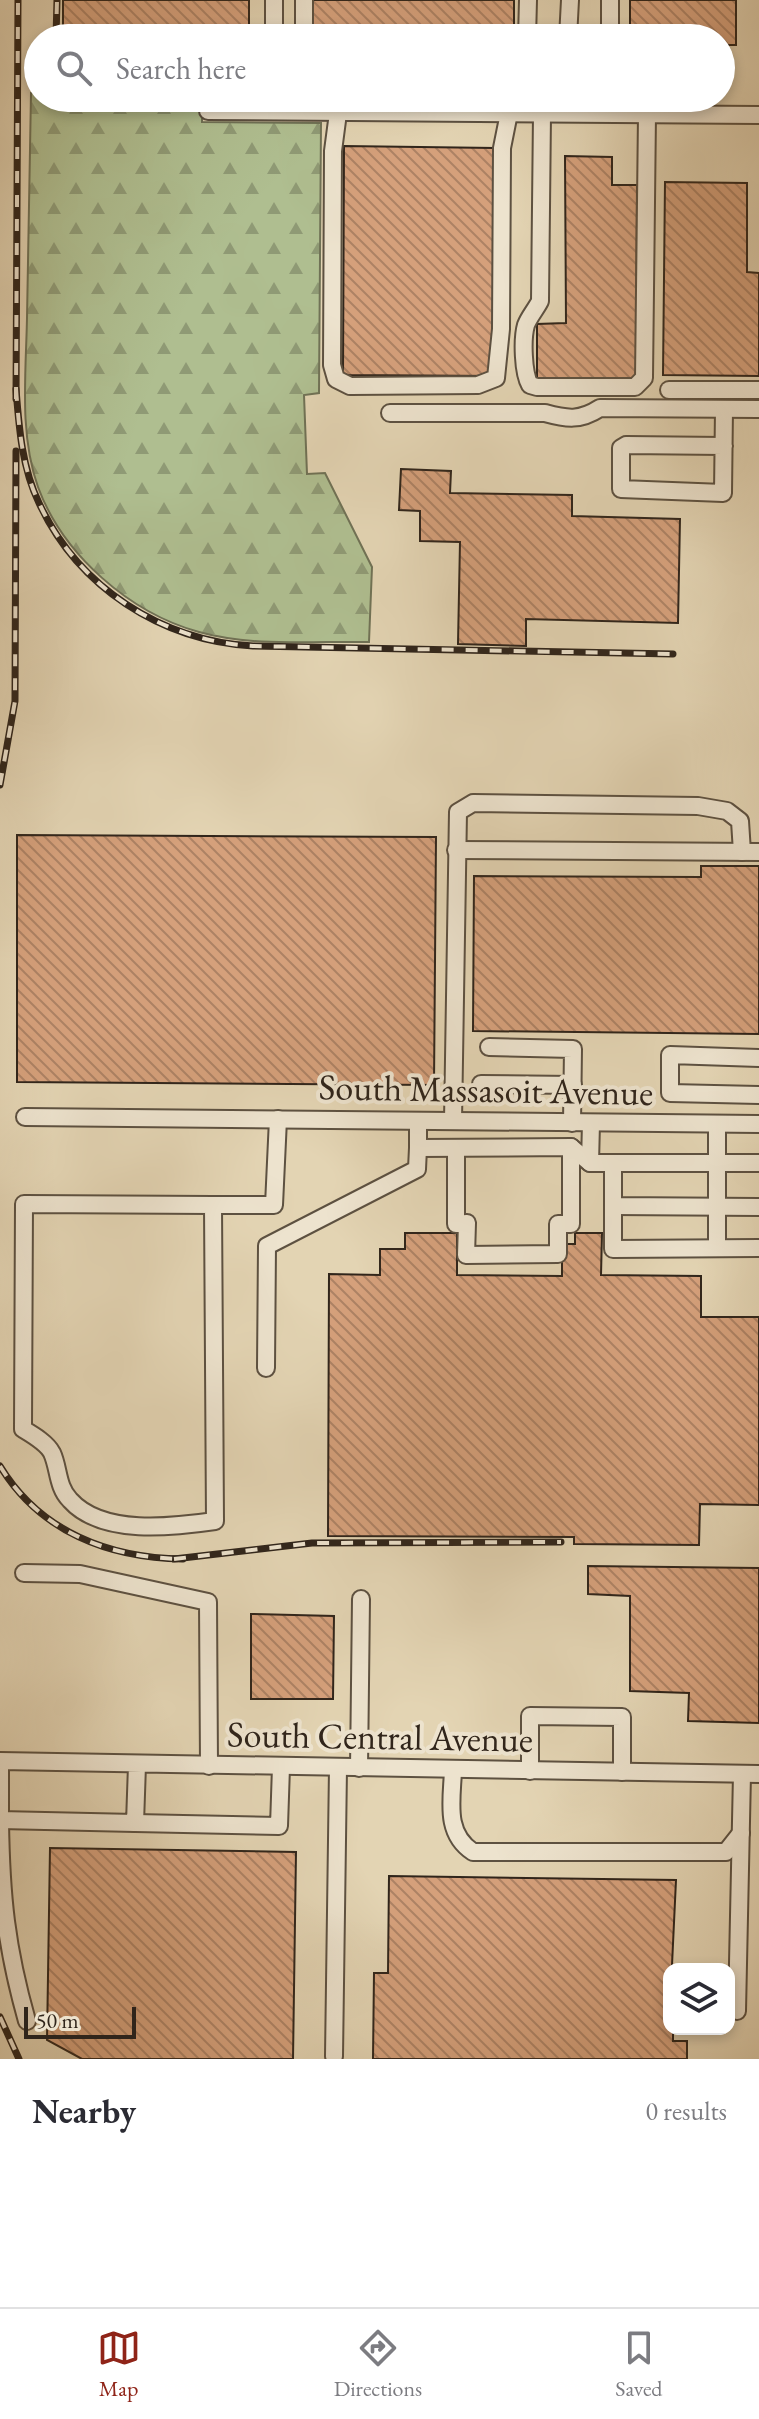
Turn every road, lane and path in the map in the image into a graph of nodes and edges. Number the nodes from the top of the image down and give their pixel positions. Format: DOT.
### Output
graph roads {
  1 [pos="274,0"];
  2 [pos="304,0"];
  3 [pos="528,0"];
  4 [pos="570,0"];
  5 [pos="610,0"];
  6 [pos="274,24"];
  7 [pos="304,24"];
  8 [pos="527,24"];
  9 [pos="569,24"];
  10 [pos="610,24"];
  11 [pos="334,112"];
  12 [pos="514,112"];
  13 [pos="532,112"];
  14 [pos="638,112"];
  15 [pos="338,113"];
  16 [pos="509,113"];
  17 [pos="647,114"];
  18 [pos="759,115"];
  19 [pos="669,390"];
  20 [pos="759,390"];
  21 [pos="724,409"];
  22 [pos="759,409"];
  23 [pos="390,413"];
  24 [pos="724,446"];
  25 [pos="456,850"];
  26 [pos="751,852"];
  27 [pos="489,1047"];
  28 [pos="759,1058"];
  29 [pos="481,1084"];
  30 [pos="573,1085"];
  31 [pos="670,1093"];
  32 [pos="759,1095"];
  33 [pos="25,1117"];
  34 [pos="278,1119"];
  35 [pos="418,1121"];
  36 [pos="453,1121"];
  37 [pos="572,1123"];
  38 [pos="591,1123"];
  39 [pos="670,1123"];
  40 [pos="717,1124"];
  41 [pos="759,1124"];
  42 [pos="571,1147"];
  43 [pos="418,1148"];
  44 [pos="456,1149"];
  45 [pos="590,1163"];
  46 [pos="613,1163"];
  47 [pos="717,1163"];
  48 [pos="759,1163"];
  49 [pos="213,1205"];
  50 [pos="613,1206"];
  51 [pos="717,1207"];
  52 [pos="759,1207"];
  53 [pos="717,1248"];
  54 [pos="759,1248"];
  55 [pos="266,1368"];
  56 [pos="24,1573"];
  57 [pos="361,1599"];
  58 [pos="0,1761"];
  59 [pos="137,1765"];
  60 [pos="209,1766"];
  61 [pos="281,1767"];
  62 [pos="338,1768"];
  63 [pos="359,1768"];
  64 [pos="453,1770"];
  65 [pos="530,1771"];
  66 [pos="622,1772"];
  67 [pos="750,1774"];
  68 [pos="0,1820"];
  69 [pos="135,1823"];
  70 [pos="741,1833"];
  71 [pos="737,2011"];
  72 [pos="27,2021"];
  73 [pos="334,2056"];
  1 -- 6 [label="street"];
  2 -- 7 [label="street"];
  3 -- 8 [label="street"];
  4 -- 9 [label="street"];
  5 -- 10 [label="street"];
  11 -- 15 [label="street"];
  12 -- 16 [label="street"];
  13 -- 17 [label="street"];
  14 -- 17 [label="street"];
  15 -- 16 [label="street"];
  15 -- 16 [label="street"];
  17 -- 18 [label="street"];
  19 -- 20 [label="street"];
  21 -- 22 [label="street"];
  21 -- 23 [label="street"];
  21 -- 24 [label="street"];
  24 -- 24 [label="street"];
  25 -- 26 [label="street"];
  25 -- 26 [label="street"];
  25 -- 36 [label="street"];
  27 -- 30 [label="street"];
  28 -- 31 [label="street"];
  29 -- 30 [label="street"];
  30 -- 37 [label="street"];
  31 -- 32 [label="street"];
  31 -- 39 [label="street"];
  33 -- 34 [label="street, South Massasoit Avenue"];
  34 -- 35 [label="street, South Massasoit Avenue"];
  34 -- 49 [label="street"];
  35 -- 36 [label="street, South Massasoit Avenue"];
  35 -- 43 [label="street"];
  36 -- 37 [label="street, South Massasoit Avenue"];
  37 -- 38 [label="street, South Massasoit Avenue"];
  38 -- 39 [label="street, South Massasoit Avenue"];
  38 -- 45 [label="street"];
  39 -- 40 [label="street, South Massasoit Avenue"];
  40 -- 41 [label="street, South Massasoit Avenue"];
  40 -- 47 [label="street"];
  42 -- 44 [label="street"];
  42 -- 44 [label="street"];
  42 -- 45 [label="street"];
  43 -- 44 [label="street"];
  43 -- 55 [label="street"];
  45 -- 46 [label="street"];
  46 -- 47 [label="street"];
  46 -- 50 [label="street"];
  47 -- 48 [label="street"];
  47 -- 51 [label="street"];
  49 -- 49 [label="street"];
  50 -- 51 [label="street"];
  50 -- 53 [label="street"];
  51 -- 52 [label="street"];
  51 -- 53 [label="street"];
  53 -- 54 [label="street"];
  56 -- 60 [label="street"];
  57 -- 63 [label="street"];
  58 -- 59 [label="street, South Central Avenue"];
  58 -- 68 [label="street"];
  59 -- 60 [label="street, South Central Avenue"];
  59 -- 69 [label="street"];
  60 -- 61 [label="street, South Central Avenue"];
  61 -- 62 [label="street, South Central Avenue"];
  61 -- 69 [label="street"];
  62 -- 63 [label="street, South Central Avenue"];
  62 -- 73 [label="street"];
  63 -- 64 [label="street, South Central Avenue"];
  64 -- 65 [label="street, South Central Avenue"];
  64 -- 70 [label="street"];
  65 -- 66 [label="street, South Central Avenue"];
  65 -- 66 [label="street"];
  66 -- 67 [label="street, South Central Avenue"];
  67 -- 70 [label="street"];
  68 -- 69 [label="street"];
  68 -- 72 [label="street"];
  70 -- 71 [label="street"];
}
